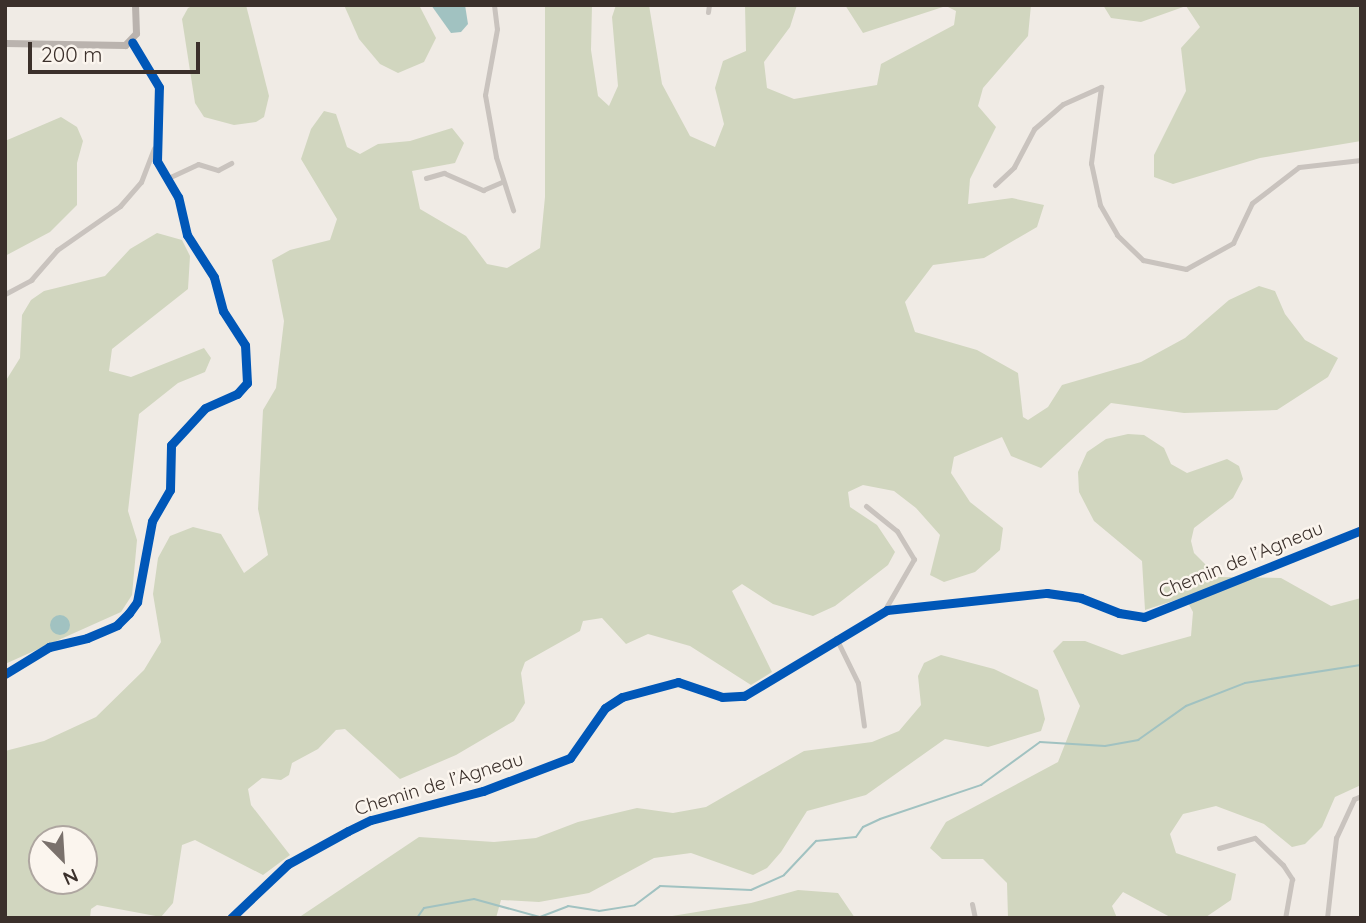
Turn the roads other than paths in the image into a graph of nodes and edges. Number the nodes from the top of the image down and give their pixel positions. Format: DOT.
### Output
graph roads {
  1 [pos="135,5"];
  2 [pos="494,5"];
  3 [pos="132,42"];
  4 [pos="5,43"];
  5 [pos="155,145"];
  6 [pos="1361,160"];
  7 [pos="231,163"];
  8 [pos="426,178"];
  9 [pos="166,179"];
  10 [pos="502,182"];
  11 [pos="995,185"];
  12 [pos="513,210"];
  13 [pos="5,294"];
  14 [pos="866,506"];
  15 [pos="1361,530"];
  16 [pos="884,611"];
  17 [pos="836,638"];
  18 [pos="5,674"];
  19 [pos="864,726"];
  20 [pos="1361,796"];
  21 [pos="1219,848"];
  22 [pos="972,904"];
  23 [pos="231,918"];
  24 [pos="975,918"];
  25 [pos="1285,918"];
  26 [pos="1327,918"];
  1 -- 3 [label="main road"];
  2 -- 10 [label="street"];
  3 -- 4 [label="main road"];
  3 -- 5 [label="street"];
  5 -- 9 [label="street"];
  5 -- 13 [label="street"];
  6 -- 11 [label="street"];
  7 -- 9 [label="street"];
  8 -- 10 [label="street"];
  9 -- 18 [label="street"];
  10 -- 12 [label="street"];
  14 -- 16 [label="street"];
  15 -- 16 [label="street, Chemin de l’Agneau"];
  16 -- 17 [label="street, Chemin de l’Agneau"];
  17 -- 19 [label="street"];
  17 -- 23 [label="street, Chemin de l’Agneau"];
  20 -- 26 [label="street"];
  21 -- 25 [label="street"];
  22 -- 24 [label="street"];
}
